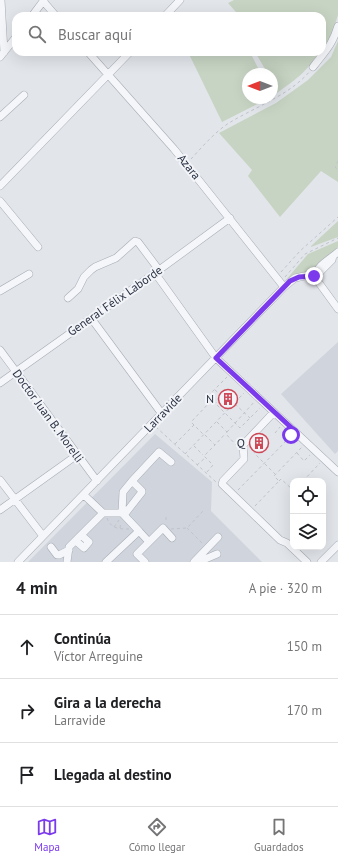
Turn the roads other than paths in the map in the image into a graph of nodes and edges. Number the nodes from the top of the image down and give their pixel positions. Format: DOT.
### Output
graph roads {
  1 [pos="1,0"];
  2 [pos="180,0"];
  3 [pos="44,1"];
  4 [pos="35,12"];
  5 [pos="53,12"];
  6 [pos="169,12"];
  7 [pos="338,26"];
  8 [pos="12,42"];
  9 [pos="326,52"];
  10 [pos="2,55"];
  11 [pos="91,56"];
  12 [pos="126,56"];
  13 [pos="323,56"];
  14 [pos="313,67"];
  15 [pos="107,74"];
  16 [pos="24,94"];
  17 [pos="0,117"];
  18 [pos="0,186"];
  19 [pos="0,201"];
  20 [pos="230,218"];
  21 [pos="38,247"];
  22 [pos="336,254"];
  23 [pos="157,271"];
  24 [pos="29,274"];
  25 [pos="314,276"];
  26 [pos="280,282"];
  27 [pos="0,291"];
  28 [pos="68,298"];
  29 [pos="338,309"];
  30 [pos="91,318"];
  31 [pos="0,350"];
  32 [pos="216,358"];
  33 [pos="16,371"];
  34 [pos="0,382"];
  35 [pos="274,412"];
  36 [pos="162,414"];
  37 [pos="77,455"];
  38 [pos="171,462"];
  39 [pos="338,472"];
  40 [pos="0,480"];
  41 [pos="96,481"];
  42 [pos="132,481"];
  43 [pos="84,495"];
  44 [pos="15,499"];
  45 [pos="0,510"];
  46 [pos="104,513"];
  47 [pos="123,514"];
  48 [pos="138,530"];
  49 [pos="81,535"];
  50 [pos="43,536"];
  51 [pos="218,537"];
  52 [pos="172,538"];
  53 [pos="76,541"];
  54 [pos="149,542"];
  55 [pos="338,545"];
  56 [pos="51,547"];
  57 [pos="69,550"];
  58 [pos="217,554"];
  59 [pos="137,559"];
  60 [pos="195,560"];
  61 [pos="18,562"];
  62 [pos="68,562"];
  63 [pos="106,562"];
  64 [pos="145,562"];
  65 [pos="307,562"];
  66 [pos="321,562"];
  1 -- 10 [label="street"];
  2 -- 6 [label="street"];
  3 -- 4 [label="street"];
  3 -- 5 [label="street"];
  7 -- 9 [label="street"];
  8 -- 10 [label="street"];
  11 -- 15 [label="street, Azara"];
  12 -- 15 [label="street"];
  13 -- 14 [label="street"];
  15 -- 18 [label="street"];
  15 -- 20 [label="street, Azara"];
  16 -- 17 [label="street"];
  19 -- 21 [label="street"];
  20 -- 23 [label="street, General Félix Laborde"];
  20 -- 26 [label="street, Azara"];
  22 -- 25 [label="street"];
  23 -- 28 [label="street"];
  23 -- 30 [label="street, General Félix Laborde"];
  23 -- 32 [label="street"];
  24 -- 27 [label="street"];
  25 -- 26 [label="street, Larravide"];
  25 -- 29 [label="street"];
  26 -- 32 [label="street, Larravide"];
  30 -- 33 [label="street, General Félix Laborde"];
  30 -- 36 [label="street"];
  31 -- 33 [label="street, Doctor Juan B. Morelli"];
  32 -- 35 [label="street"];
  32 -- 36 [label="street, Larravide"];
  33 -- 34 [label="street, General Félix Laborde"];
  33 -- 37 [label="street, Doctor Juan B. Morelli"];
  35 -- 39 [label="street"];
  35 -- 65 [label="street"];
  36 -- 41 [label="street, Larravide"];
  37 -- 41 [label="street, Doctor Juan B. Morelli"];
  37 -- 44 [label="street"];
  38 -- 42 [label="street"];
  40 -- 44 [label="street"];
  41 -- 43 [label="street, Larravide"];
  42 -- 47 [label="street"];
  42 -- 47 [label="street"];
  43 -- 46 [label="street"];
  43 -- 50 [label="street, Larravide"];
  44 -- 45 [label="street"];
  44 -- 50 [label="street"];
  46 -- 47 [label="street"];
  46 -- 49 [label="street"];
  47 -- 48 [label="street"];
  48 -- 54 [label="street"];
  48 -- 63 [label="street"];
  49 -- 53 [label="street"];
  49 -- 53 [label="street"];
  50 -- 61 [label="street, Larravide"];
  51 -- 60 [label="street"];
  52 -- 54 [label="street"];
  53 -- 57 [label="street"];
  54 -- 59 [label="street"];
  55 -- 66 [label="street"];
  56 -- 57 [label="street"];
  57 -- 62 [label="street"];
  58 -- 60 [label="street"];
  59 -- 64 [label="street"];
}
